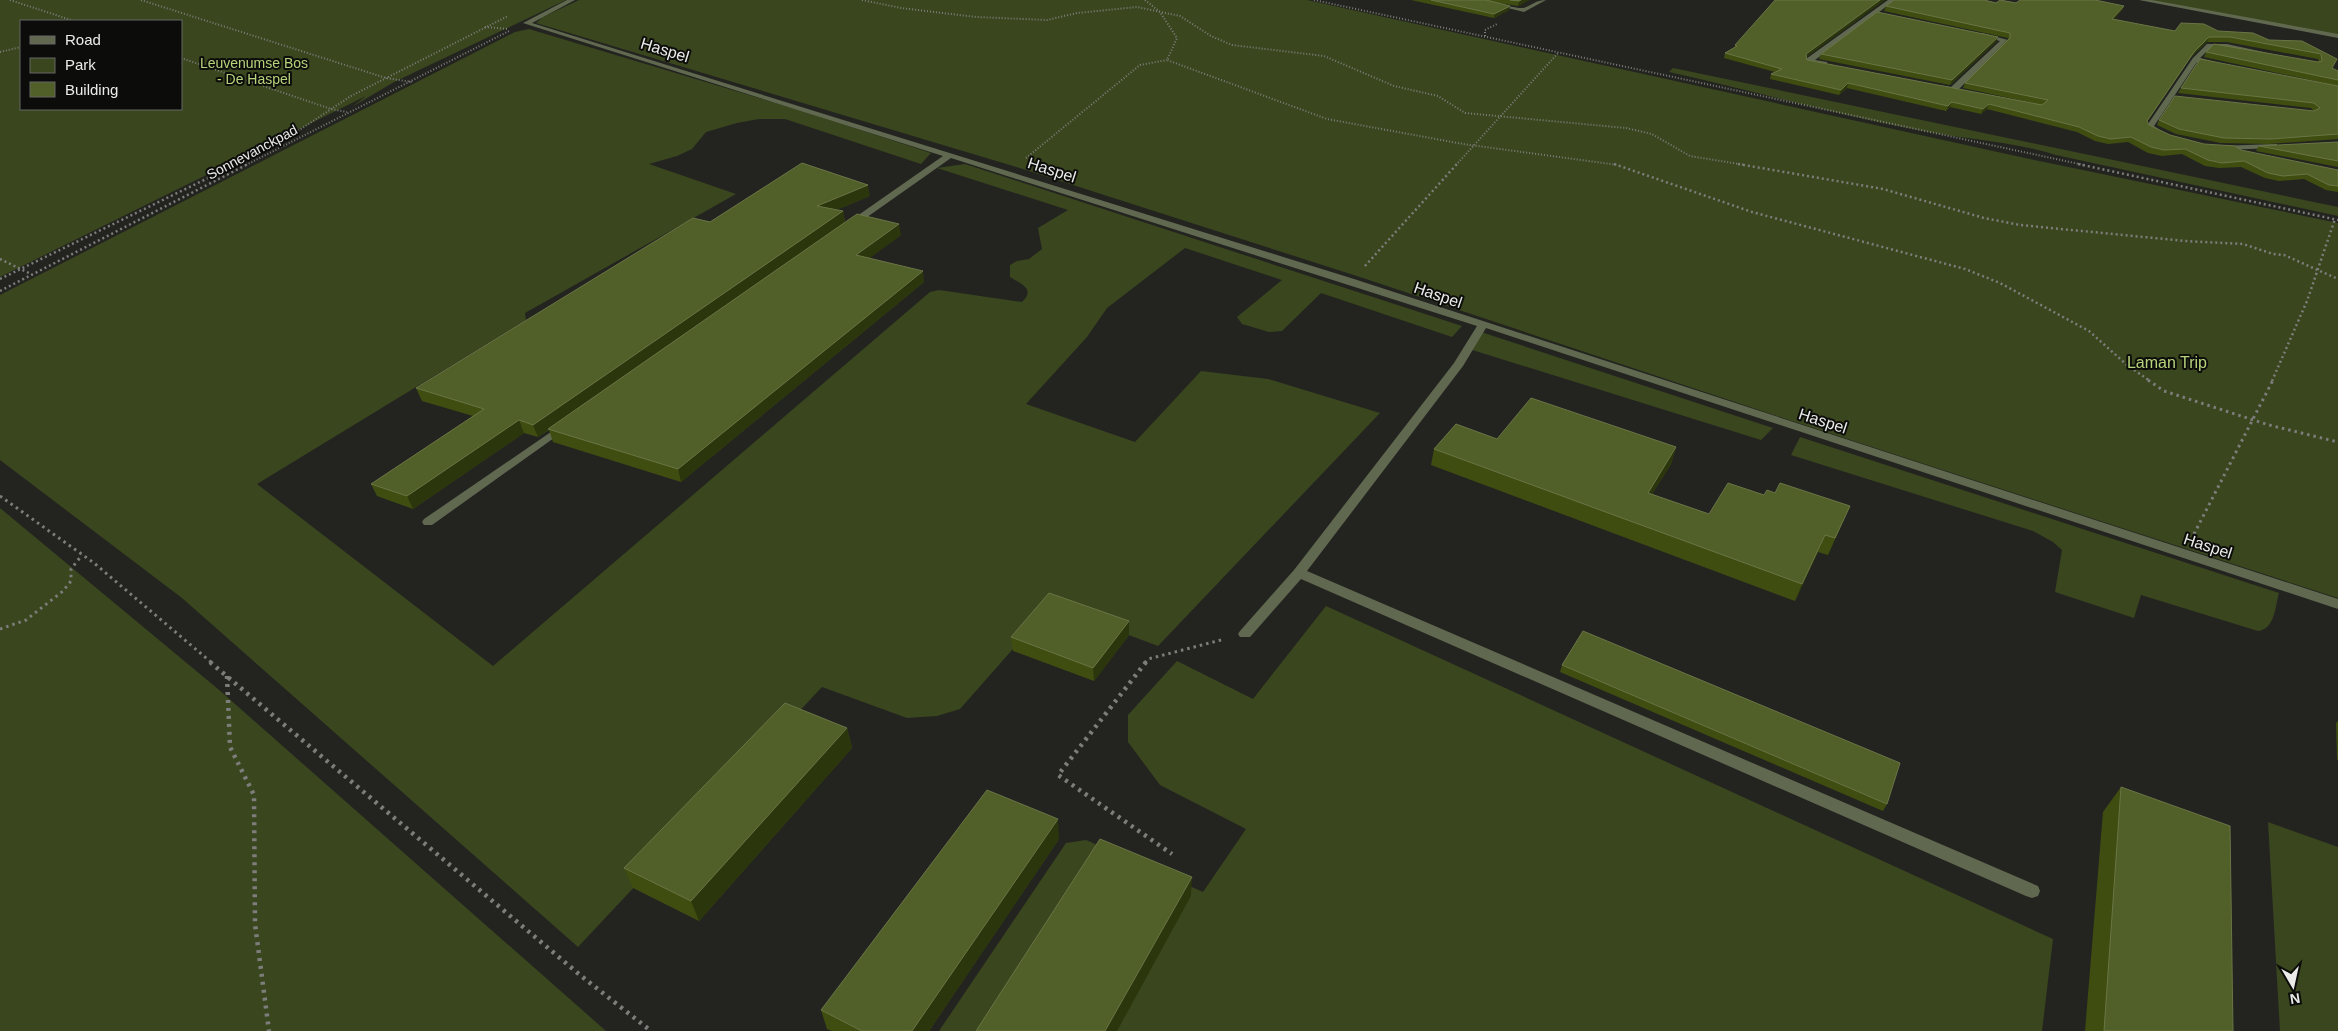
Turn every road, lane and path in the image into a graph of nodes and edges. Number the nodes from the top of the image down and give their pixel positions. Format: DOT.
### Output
graph roads {
  1 [pos="10,0"];
  2 [pos="141,0"];
  3 [pos="572,0"];
  4 [pos="862,0"];
  5 [pos="1145,0"];
  6 [pos="1314,0"];
  7 [pos="1478,0"];
  8 [pos="1543,0"];
  9 [pos="1892,0"];
  10 [pos="2142,0"];
  11 [pos="1160,12"];
  12 [pos="1874,13"];
  13 [pos="1884,15"];
  14 [pos="71,20"];
  15 [pos="1977,34"];
  16 [pos="2338,36"];
  17 [pos="20,47"];
  18 [pos="0,52"];
  19 [pos="1559,52"];
  20 [pos="2286,57"];
  21 [pos="182,58"];
  22 [pos="1167,60"];
  23 [pos="2195,60"];
  24 [pos="1828,64"];
  25 [pos="2224,65"];
  26 [pos="386,78"];
  27 [pos="413,82"];
  28 [pos="1934,86"];
  29 [pos="1953,90"];
  30 [pos="1962,92"];
  31 [pos="2170,97"];
  32 [pos="2180,98"];
  33 [pos="331,109"];
  34 [pos="348,112"];
  35 [pos="1499,117"];
  36 [pos="2175,139"];
  37 [pos="1474,145"];
  38 [pos="2278,146"];
  39 [pos="950,154"];
  40 [pos="2265,157"];
  41 [pos="1009,172"];
  42 [pos="2336,219"];
  43 [pos="844,229"];
  44 [pos="0,259"];
  45 [pos="20,269"];
  46 [pos="2320,270"];
  47 [pos="32,274"];
  48 [pos="0,279"];
  49 [pos="2338,279"];
  50 [pos="1351,281"];
  51 [pos="0,291"];
  52 [pos="1482,326"];
  53 [pos="575,418"];
  54 [pos="2254,420"];
  55 [pos="2338,442"];
  56 [pos="0,496"];
  57 [pos="428,522"];
  58 [pos="2183,554"];
  59 [pos="82,555"];
  60 [pos="1299,573"];
  61 [pos="2338,604"];
  62 [pos="0,629"];
  63 [pos="1244,634"];
  64 [pos="227,676"];
  65 [pos="1172,854"];
  66 [pos="2032,891"];
  67 [pos="269,1031"];
  68 [pos="651,1031"];
  1 -- 14 [label="path"];
  2 -- 26 [label="path"];
  3 -- 39 [label="street, Haspel"];
  4 -- 11 [label="path"];
  5 -- 11 [label="path"];
  6 -- 19 [label="path"];
  7 -- 8 [label="street"];
  9 -- 12 [label="street"];
  10 -- 16 [label="street"];
  11 -- 22 [label="path"];
  11 -- 35 [label="path"];
  12 -- 13 [label="street"];
  12 -- 24 [label="street"];
  15 -- 29 [label="street"];
  17 -- 18 [label="path"];
  19 -- 35 [label="path"];
  19 -- 42 [label="path"];
  20 -- 23 [label="street"];
  21 -- 33 [label="path"];
  22 -- 37 [label="path"];
  22 -- 41 [label="path"];
  23 -- 25 [label="street"];
  23 -- 31 [label="street"];
  26 -- 27 [label="path"];
  26 -- 27 [label="path, Sonnevanckpad"];
  26 -- 33 [label="path, Sonnevanckpad"];
  27 -- 34 [label="path, Sonnevanckpad"];
  28 -- 29 [label="street"];
  29 -- 30 [label="street"];
  31 -- 32 [label="street"];
  31 -- 36 [label="street"];
  33 -- 34 [label="path"];
  33 -- 45 [label="path, Sonnevanckpad"];
  34 -- 47 [label="path, Sonnevanckpad"];
  35 -- 37 [label="path"];
  35 -- 46 [label="path"];
  37 -- 50 [label="path"];
  37 -- 54 [label="path"];
  38 -- 40 [label="street"];
  39 -- 41 [label="street, Haspel"];
  39 -- 43 [label="street"];
  41 -- 50 [label="street, Haspel"];
  42 -- 46 [label="path"];
  44 -- 45 [label="path"];
  45 -- 47 [label="path"];
  45 -- 48 [label="path, Sonnevanckpad"];
  46 -- 49 [label="path"];
  46 -- 54 [label="path"];
  47 -- 51 [label="path, Sonnevanckpad"];
  50 -- 52 [label="street, Haspel"];
  52 -- 58 [label="street, Haspel"];
  52 -- 60 [label="street"];
  53 -- 57 [label="street"];
  54 -- 55 [label="path"];
  54 -- 58 [label="path"];
  56 -- 59 [label="path"];
  58 -- 61 [label="street, Haspel"];
  59 -- 62 [label="path"];
  59 -- 64 [label="path"];
  60 -- 63 [label="street"];
  60 -- 66 [label="street"];
  63 -- 65 [label="path"];
  64 -- 67 [label="path"];
  64 -- 68 [label="path"];
}
